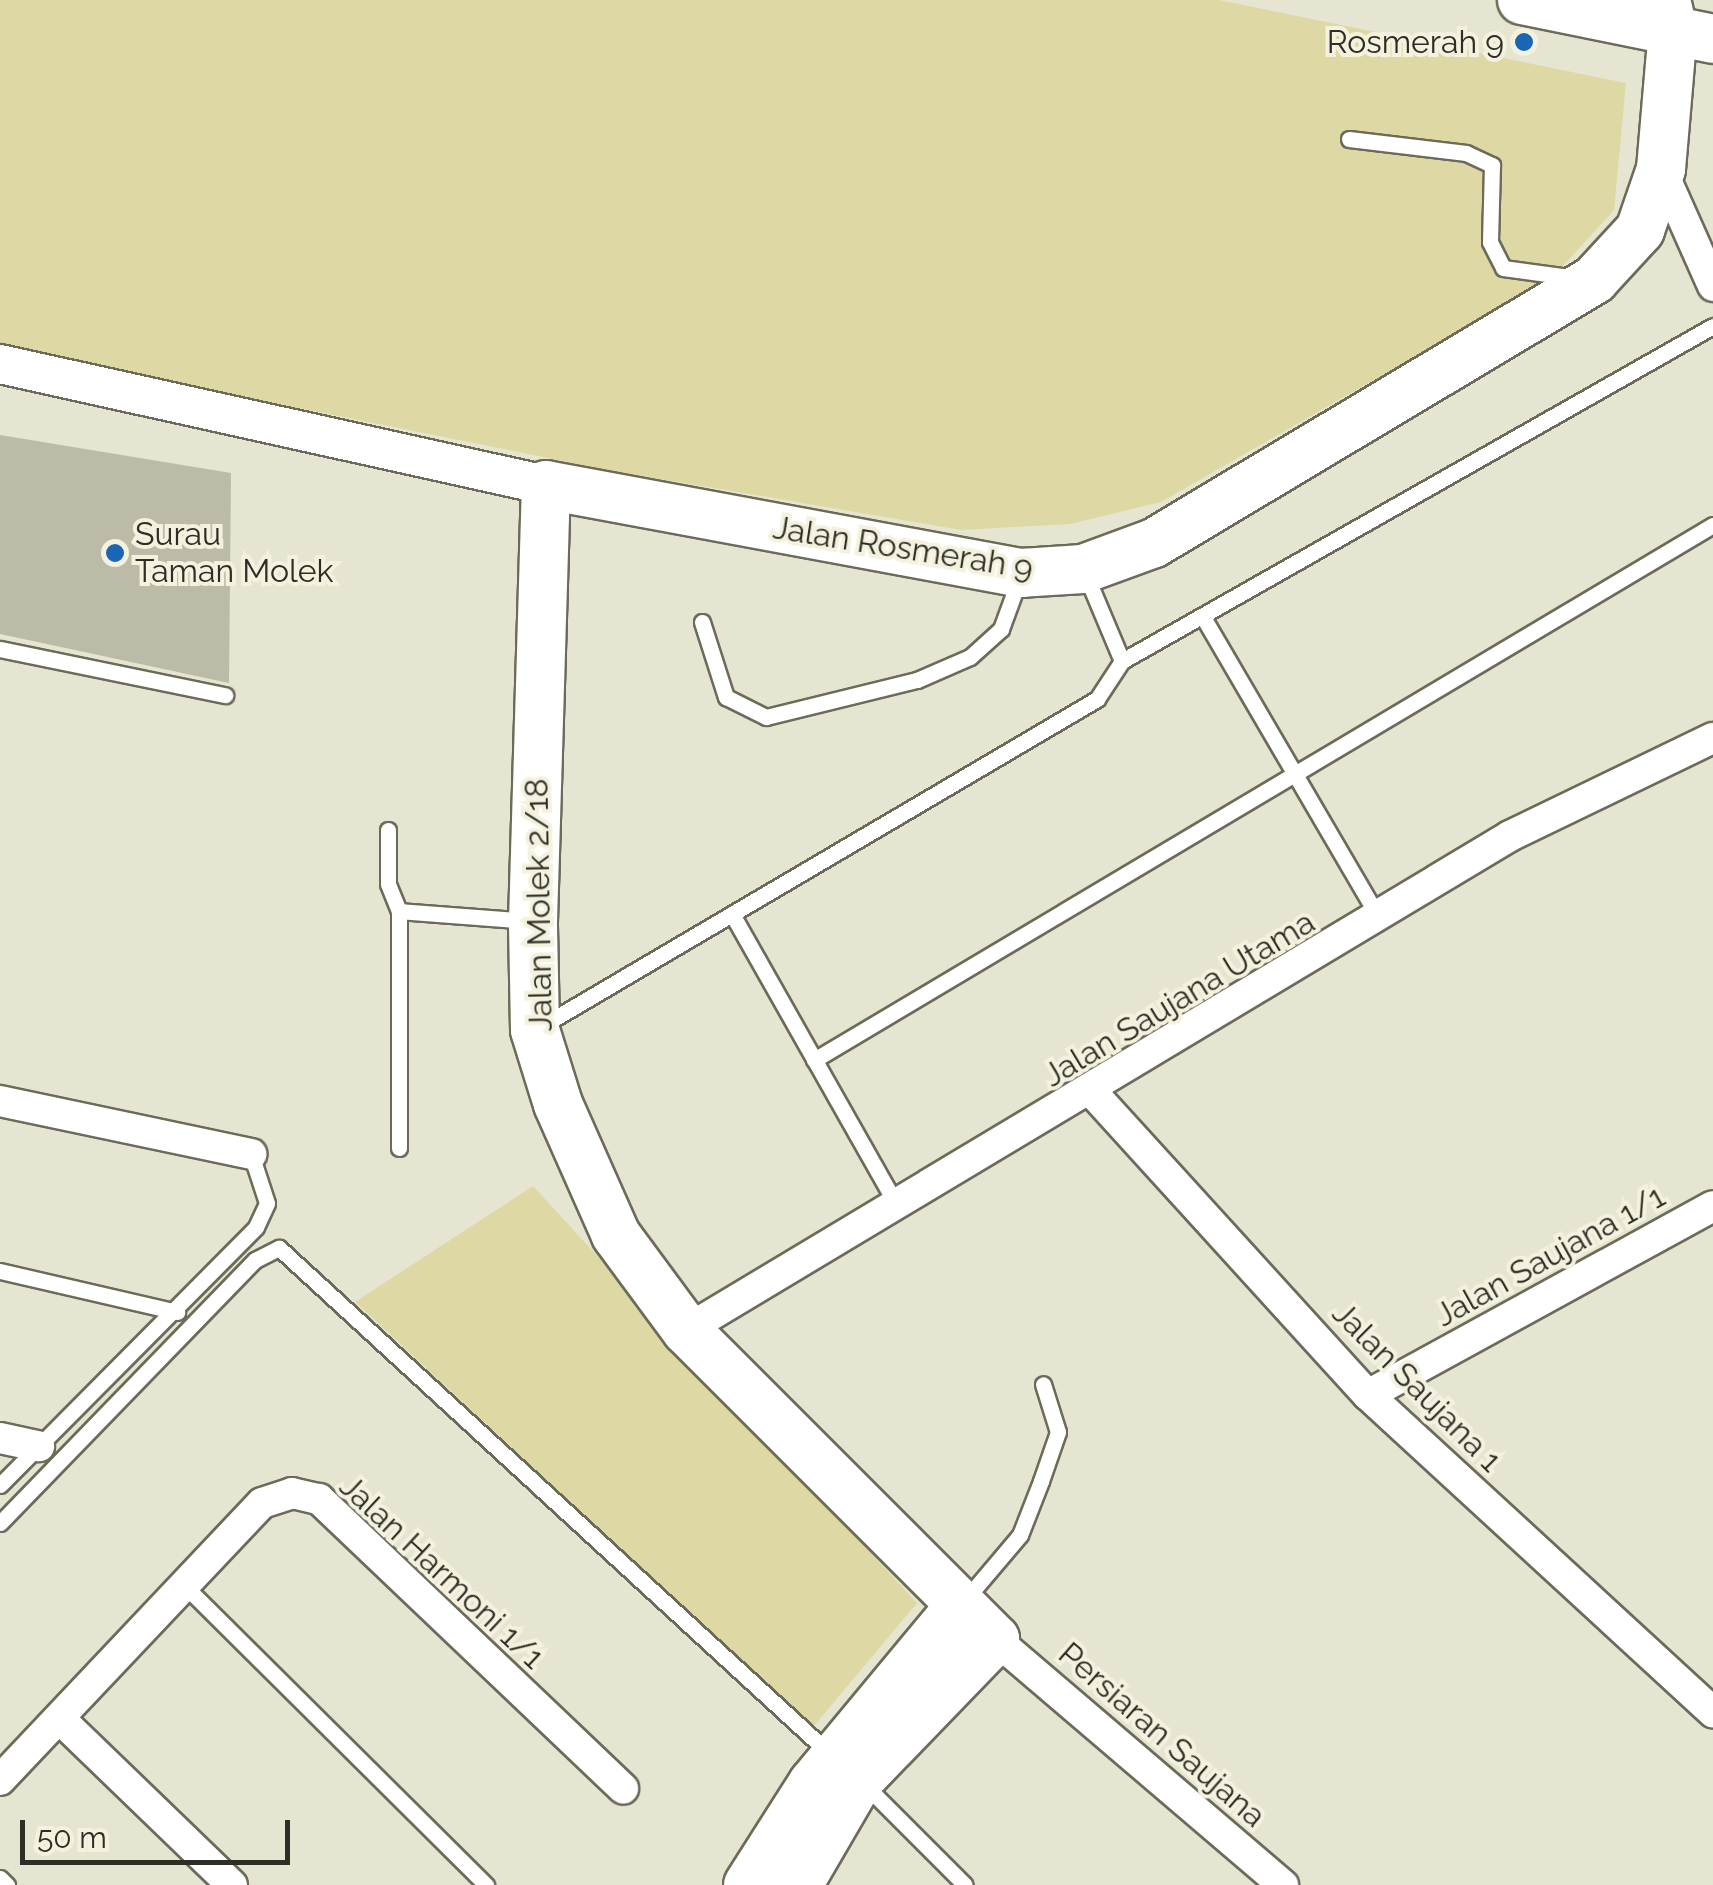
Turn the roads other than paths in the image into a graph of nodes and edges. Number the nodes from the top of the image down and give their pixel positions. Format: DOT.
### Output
graph roads {
  1 [pos="1522,0"];
  2 [pos="1684,23"];
  3 [pos="1349,139"];
  4 [pos="1662,169"];
  5 [pos="1594,280"];
  6 [pos="1713,286"];
  7 [pos="1713,326"];
  8 [pos="0,364"];
  9 [pos="546,485"];
  10 [pos="1713,525"];
  11 [pos="1083,569"];
  12 [pos="1021,573"];
  13 [pos="1203,617"];
  14 [pos="702,622"];
  15 [pos="0,648"];
  16 [pos="1122,661"];
  17 [pos="226,695"];
  18 [pos="1713,738"];
  19 [pos="1296,772"];
  20 [pos="388,830"];
  21 [pos="398,911"];
  22 [pos="732,914"];
  23 [pos="1379,918"];
  24 [pos="533,921"];
  25 [pos="535,1030"];
  26 [pos="814,1060"];
  27 [pos="1092,1092"];
  28 [pos="0,1101"];
  29 [pos="398,1148"];
  30 [pos="250,1154"];
  31 [pos="898,1206"];
  32 [pos="1712,1207"];
  33 [pos="0,1272"];
  34 [pos="177,1312"];
  35 [pos="686,1330"];
  36 [pos="1043,1384"];
  37 [pos="1368,1395"];
  38 [pos="0,1438"];
  39 [pos="38,1446"];
  40 [pos="0,1485"];
  41 [pos="0,1523"];
  42 [pos="184,1585"];
  43 [pos="959,1607"];
  44 [pos="995,1639"];
  45 [pos="1713,1712"];
  46 [pos="60,1719"];
  47 [pos="846,1769"];
  48 [pos="0,1780"];
  49 [pos="623,1789"];
  50 [pos="0,1878"];
  51 [pos="7,1885"];
  52 [pos="232,1885"];
  53 [pos="486,1885"];
  54 [pos="748,1885"];
  55 [pos="798,1885"];
  56 [pos="964,1885"];
  57 [pos="1282,1885"];
  1 -- 2 [label="main road"];
  2 -- 4 [label="main road, Jalan Rosmerah 9"];
  3 -- 5 [label="lane"];
  4 -- 5 [label="main road, Jalan Rosmerah 9"];
  4 -- 6 [label="street"];
  5 -- 11 [label="main road, Jalan Rosmerah 9"];
  7 -- 13 [label="lane"];
  8 -- 9 [label="street, Jalan Rosmerah 9"];
  9 -- 12 [label="main road, Jalan Rosmerah 9"];
  9 -- 24 [label="main road, Jalan Molek 2/18"];
  10 -- 19 [label="lane"];
  11 -- 12 [label="main road, Jalan Rosmerah 9"];
  11 -- 16 [label="lane"];
  12 -- 14 [label="lane"];
  13 -- 16 [label="lane"];
  13 -- 19 [label="lane"];
  15 -- 17 [label="lane"];
  16 -- 22 [label="lane"];
  18 -- 23 [label="street, Jalan Saujana Utama"];
  19 -- 23 [label="lane"];
  19 -- 26 [label="lane"];
  20 -- 21 [label="lane"];
  21 -- 24 [label="lane"];
  21 -- 29 [label="lane"];
  22 -- 25 [label="lane"];
  22 -- 26 [label="lane"];
  23 -- 27 [label="street, Jalan Saujana Utama"];
  24 -- 25 [label="main road, Jalan Molek 2/18"];
  25 -- 35 [label="main road, Jalan Molek 2/18"];
  26 -- 31 [label="lane"];
  27 -- 31 [label="street, Jalan Saujana Utama"];
  27 -- 37 [label="street, Jalan Saujana 1"];
  28 -- 30 [label="street"];
  30 -- 34 [label="lane"];
  31 -- 35 [label="street, Jalan Saujana Utama"];
  32 -- 37 [label="street, Jalan Saujana 1/1"];
  33 -- 34 [label="lane"];
  34 -- 39 [label="lane"];
  35 -- 43 [label="main road, Jalan Molek 2/18"];
  36 -- 43 [label="lane"];
  37 -- 45 [label="street, Jalan Saujana 1"];
  38 -- 39 [label="street"];
  39 -- 40 [label="lane"];
  41 -- 47 [label="lane"];
  42 -- 46 [label="street, Jalan Harmoni 1/1"];
  42 -- 49 [label="street, Jalan Harmoni 1/1"];
  42 -- 53 [label="lane"];
  43 -- 44 [label="main road, Jalan Molek 2/18"];
  43 -- 47 [label="main road"];
  44 -- 47 [label="main road"];
  44 -- 57 [label="street, Persiaran Saujana"];
  46 -- 48 [label="street, Jalan Harmoni 1/1"];
  46 -- 52 [label="street"];
  47 -- 54 [label="main road"];
  47 -- 55 [label="main road"];
  47 -- 56 [label="lane"];
  50 -- 51 [label="lane"];
}
